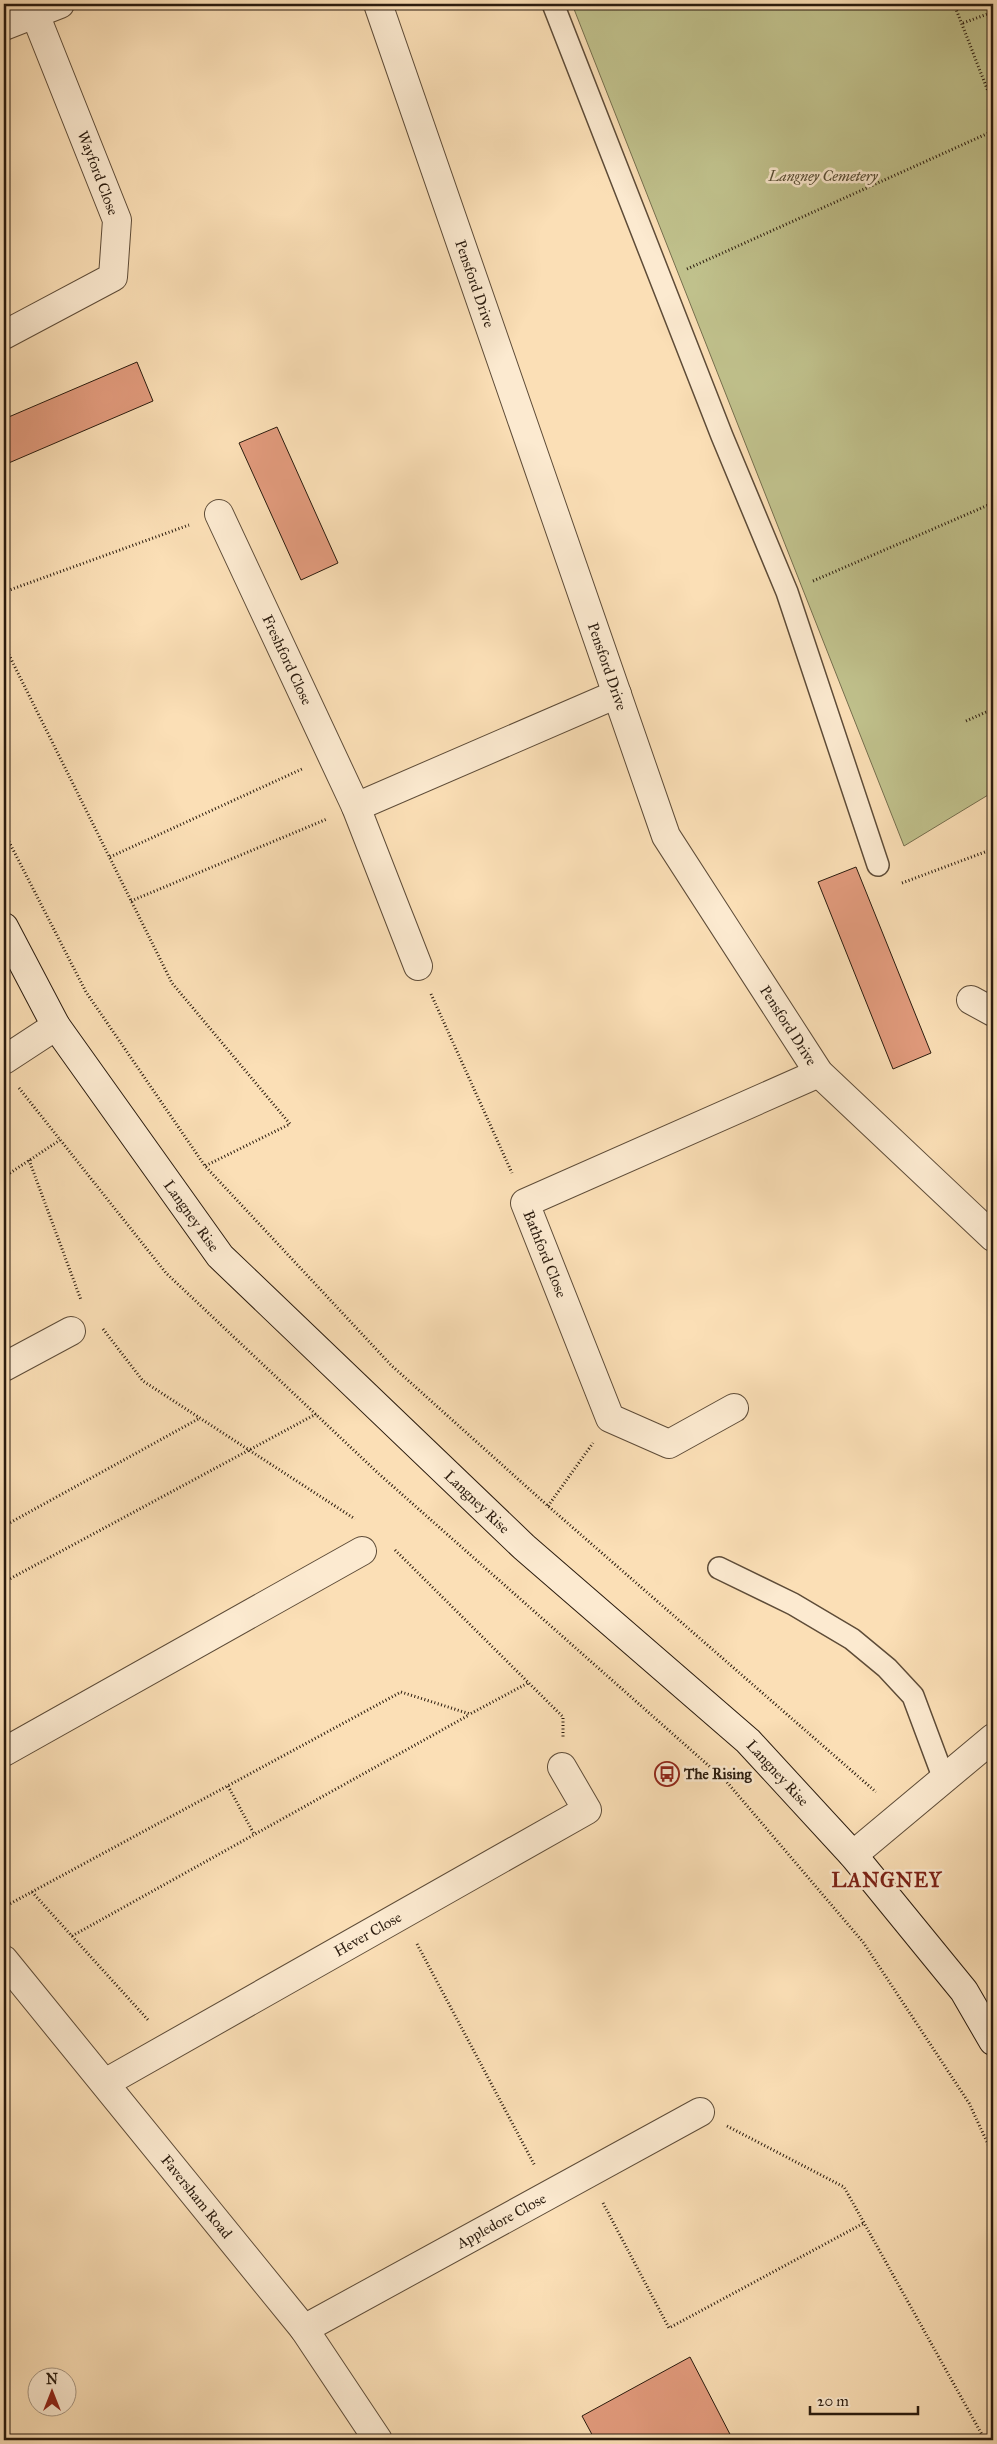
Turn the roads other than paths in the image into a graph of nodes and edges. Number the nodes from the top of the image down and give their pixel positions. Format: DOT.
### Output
graph roads {
  1 [pos="60,4"];
  2 [pos="378,4"];
  3 [pos="553,4"];
  4 [pos="35,14"];
  5 [pos="4,26"];
  6 [pos="4,335"];
  7 [pos="219,514"];
  8 [pos="617,694"];
  9 [pos="356,806"];
  10 [pos="878,865"];
  11 [pos="4,927"];
  12 [pos="418,966"];
  13 [pos="56,1026"];
  14 [pos="9,1072"];
  15 [pos="819,1073"];
  16 [pos="993,1237"];
  17 [pos="71,1331"];
  18 [pos="4,1367"];
  19 [pos="734,1408"];
  20 [pos="362,1551"];
  21 [pos="719,1568"];
  22 [pos="993,1738"];
  23 [pos="4,1752"];
  24 [pos="562,1766"];
  25 [pos="944,1779"];
  26 [pos="853,1855"];
  27 [pos="4,1960"];
  28 [pos="993,2041"];
  29 [pos="105,2083"];
  30 [pos="700,2112"];
  31 [pos="304,2329"];
  32 [pos="378,2440"];
  1 -- 4 [label="street"];
  2 -- 8 [label="street, Pensford Drive"];
  3 -- 10 [label="lane"];
  4 -- 5 [label="street"];
  4 -- 6 [label="street, Wayford Close"];
  7 -- 9 [label="street, Freshford Close"];
  8 -- 9 [label="street"];
  8 -- 15 [label="street, Pensford Drive"];
  9 -- 12 [label="street, Freshford Close"];
  11 -- 13 [label="street, Langney Rise"];
  13 -- 14 [label="street"];
  13 -- 26 [label="street, Langney Rise"];
  15 -- 16 [label="street, Pensford Drive"];
  15 -- 19 [label="street, Bathford Close"];
  17 -- 18 [label="street"];
  20 -- 23 [label="street"];
  21 -- 25 [label="lane"];
  22 -- 25 [label="street"];
  24 -- 29 [label="street, Hever Close"];
  25 -- 26 [label="street"];
  26 -- 28 [label="street, Langney Rise"];
  27 -- 29 [label="street, Faversham Road"];
  29 -- 31 [label="street, Faversham Road"];
  30 -- 31 [label="street, Appledore Close"];
  31 -- 32 [label="street, Faversham Road"];
}
